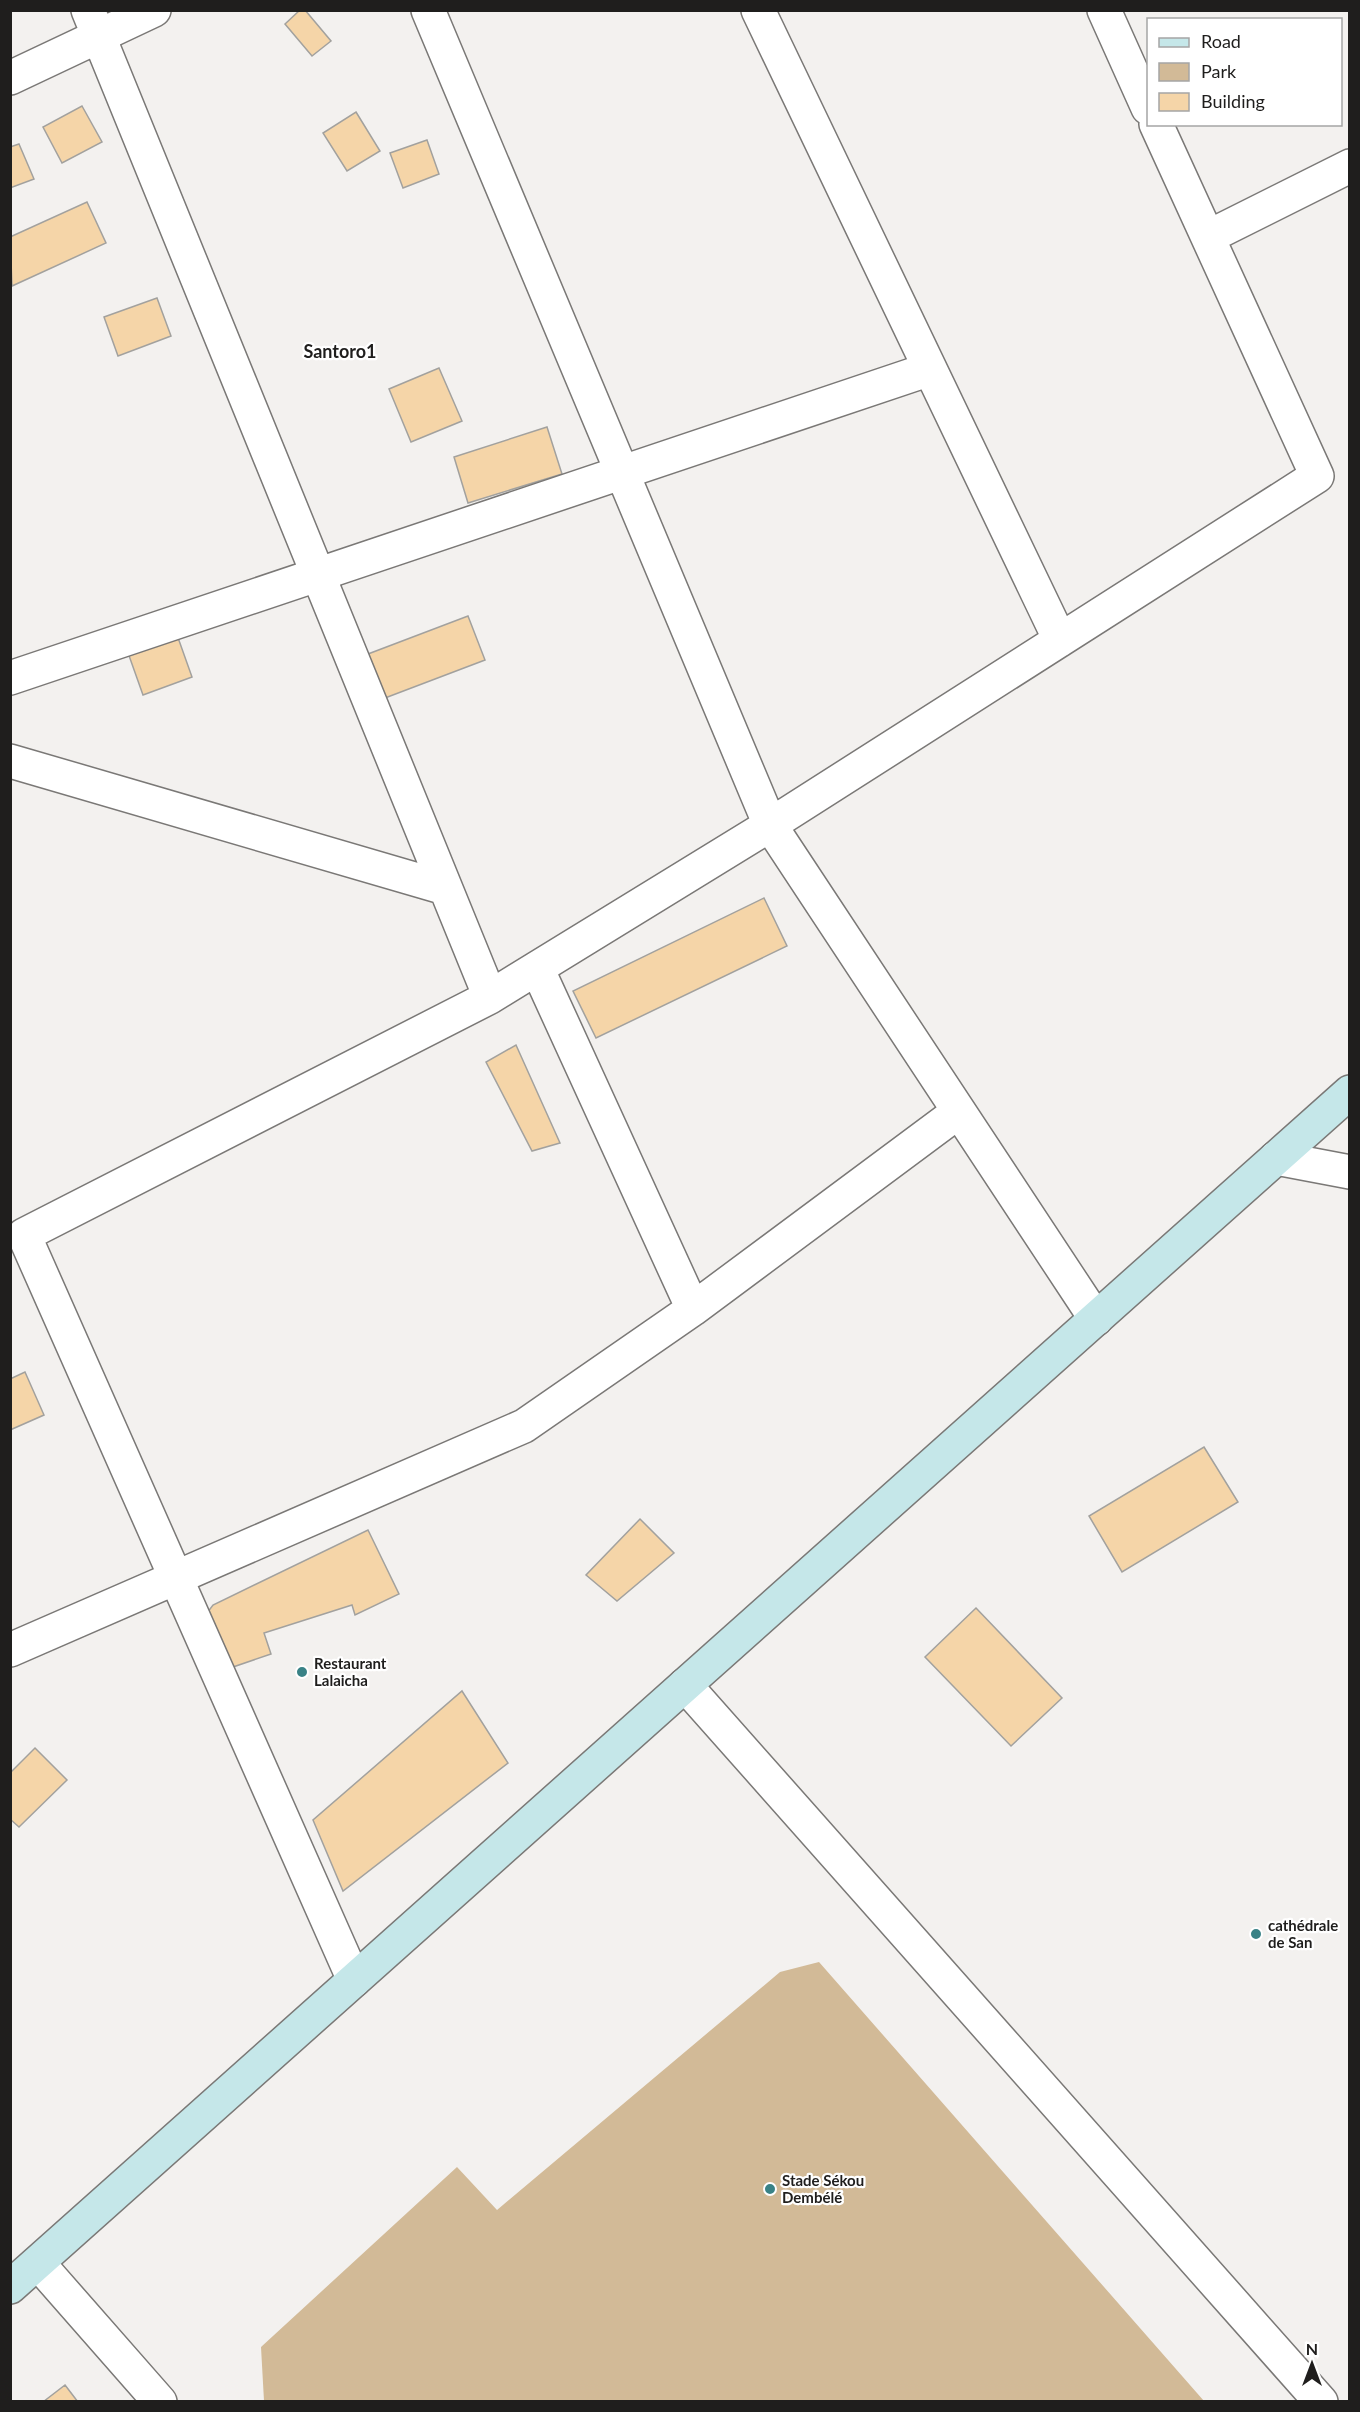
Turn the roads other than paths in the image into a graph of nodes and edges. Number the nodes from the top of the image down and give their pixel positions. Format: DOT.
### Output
graph roads {
  1 [pos="154,10"];
  2 [pos="428,10"];
  3 [pos="758,10"];
  4 [pos="1104,10"];
  5 [pos="93,23"];
  6 [pos="10,78"];
  7 [pos="1147,104"];
  8 [pos="1157,126"];
  9 [pos="1350,166"];
  10 [pos="1208,237"];
  11 [pos="930,369"];
  12 [pos="622,473"];
  13 [pos="318,575"];
  14 [pos="1060,640"];
  15 [pos="10,678"];
  16 [pos="10,761"];
  17 [pos="770,825"];
  18 [pos="445,888"];
  19 [pos="537,968"];
  20 [pos="490,997"];
  21 [pos="1350,1092"];
  22 [pos="958,1112"];
  23 [pos="1276,1158"];
  24 [pos="1350,1172"];
  25 [pos="17,1233"];
  26 [pos="693,1309"];
  27 [pos="1096,1319"];
  28 [pos="177,1577"];
  29 [pos="10,1650"];
  30 [pos="685,1685"];
  31 [pos="354,1980"];
  32 [pos="38,2263"];
  33 [pos="10,2287"];
  34 [pos="160,2402"];
  35 [pos="1321,2402"];
  1 -- 5 [label="street"];
  2 -- 12 [label="street"];
  3 -- 11 [label="street"];
  4 -- 7 [label="street"];
  5 -- 6 [label="street"];
  5 -- 13 [label="street"];
  8 -- 10 [label="street"];
  9 -- 10 [label="street"];
  10 -- 14 [label="street"];
  11 -- 12 [label="street"];
  11 -- 14 [label="street"];
  12 -- 13 [label="street"];
  12 -- 17 [label="street"];
  13 -- 15 [label="street"];
  13 -- 18 [label="street"];
  14 -- 17 [label="street"];
  16 -- 18 [label="street"];
  17 -- 19 [label="street"];
  17 -- 22 [label="street"];
  18 -- 20 [label="street"];
  19 -- 20 [label="street"];
  19 -- 26 [label="street"];
  20 -- 25 [label="street"];
  21 -- 23 [label="main road"];
  22 -- 26 [label="street"];
  22 -- 27 [label="street"];
  23 -- 24 [label="street"];
  23 -- 27 [label="main road"];
  25 -- 28 [label="street"];
  26 -- 28 [label="street"];
  27 -- 30 [label="main road"];
  28 -- 29 [label="street"];
  28 -- 31 [label="street"];
  30 -- 31 [label="main road"];
  30 -- 35 [label="street"];
  31 -- 32 [label="main road"];
  32 -- 33 [label="main road"];
  32 -- 34 [label="street"];
}
